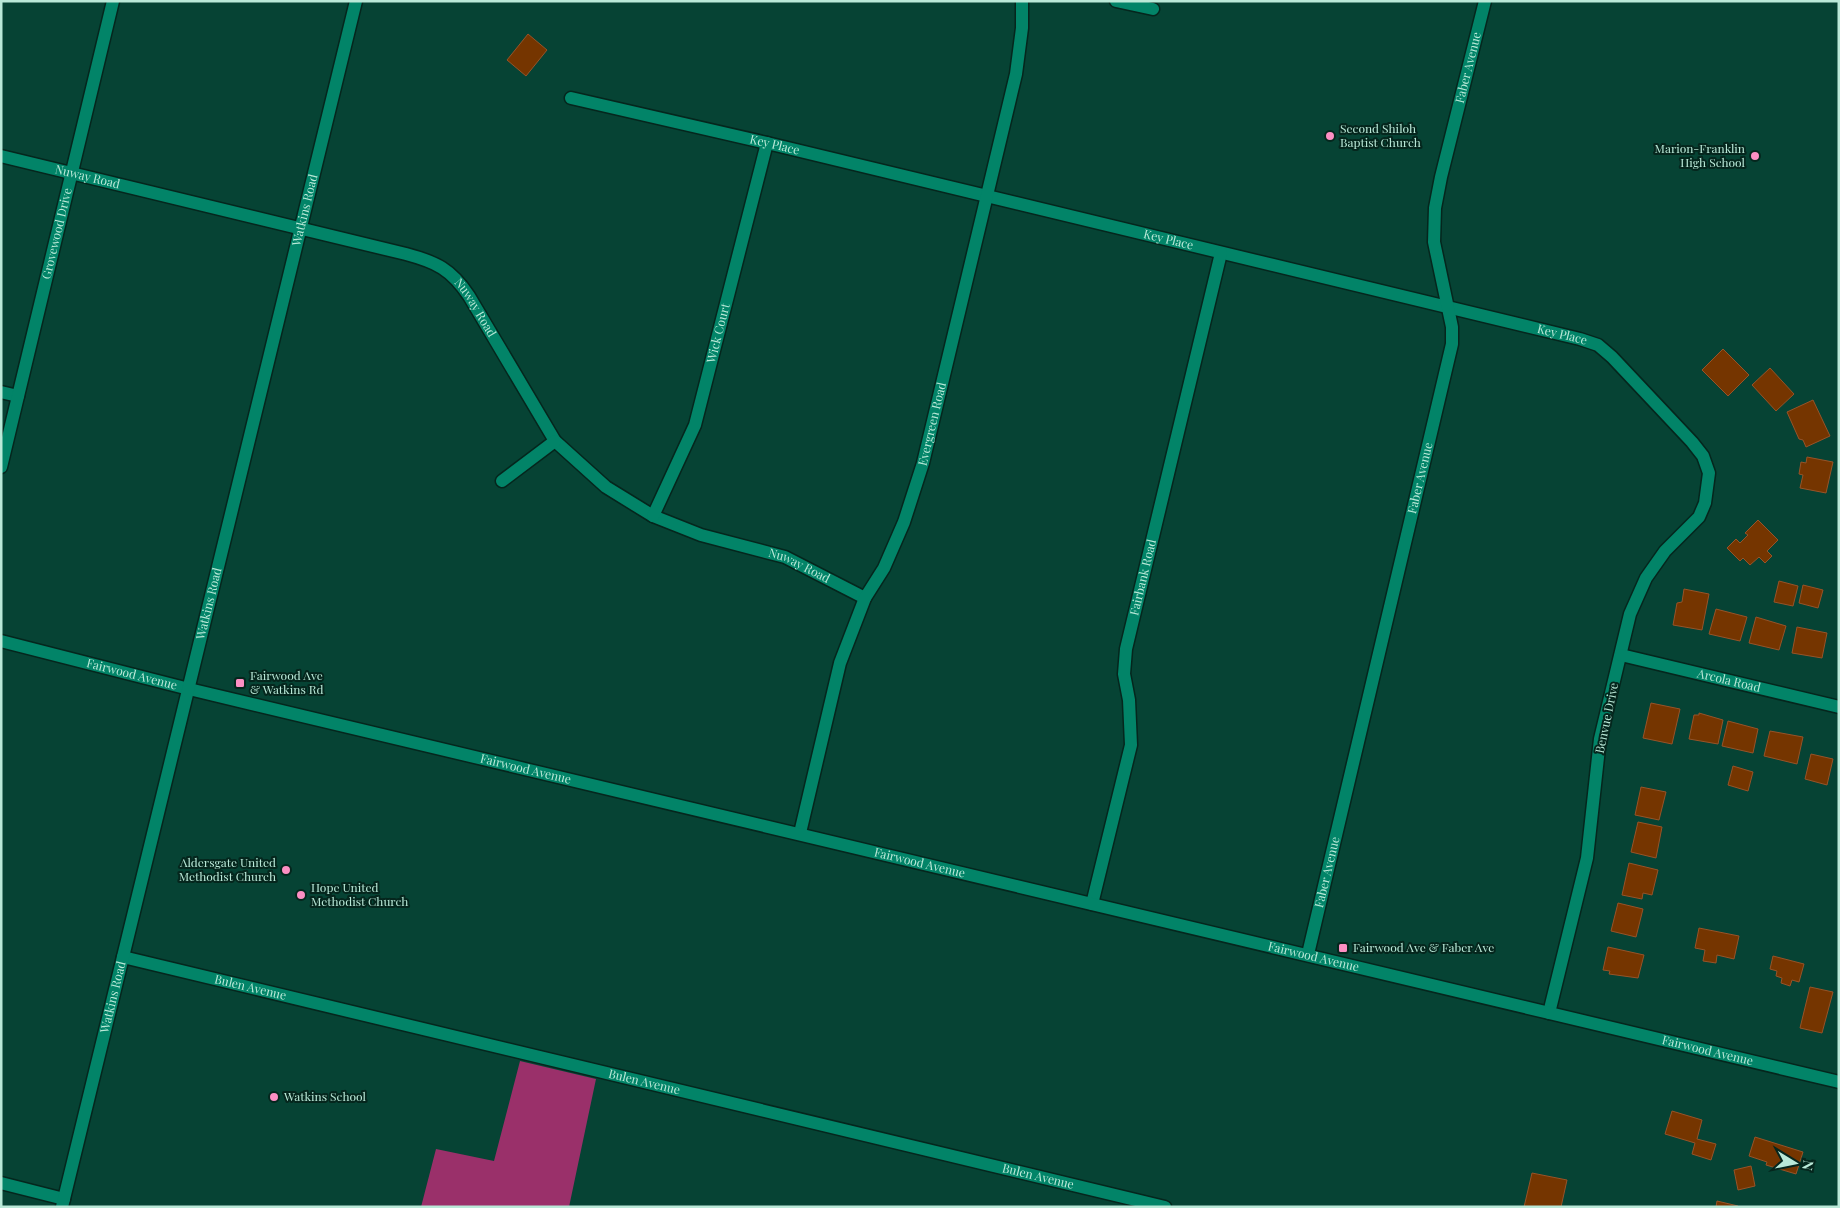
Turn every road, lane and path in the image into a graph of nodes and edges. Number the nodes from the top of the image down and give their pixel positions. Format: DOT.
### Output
graph roads {
  1 [pos="113,1"];
  2 [pos="356,1"];
  3 [pos="1022,1"];
  4 [pos="1116,1"];
  5 [pos="1484,1"];
  6 [pos="1152,9"];
  7 [pos="571,98"];
  8 [pos="767,143"];
  9 [pos="1,156"];
  10 [pos="71,174"];
  11 [pos="987,196"];
  12 [pos="302,228"];
  13 [pos="1221,253"];
  14 [pos="1448,308"];
  15 [pos="1,392"];
  16 [pos="18,396"];
  17 [pos="555,441"];
  18 [pos="1,467"];
  19 [pos="1709,473"];
  20 [pos="502,481"];
  21 [pos="653,516"];
  22 [pos="865,598"];
  23 [pos="1,642"];
  24 [pos="1621,655"];
  25 [pos="189,689"];
  26 [pos="1839,707"];
  27 [pos="800,833"];
  28 [pos="1092,904"];
  29 [pos="1308,954"];
  30 [pos="123,957"];
  31 [pos="1549,1014"];
  32 [pos="1839,1082"];
  33 [pos="1,1183"];
  34 [pos="63,1203"];
  35 [pos="1165,1207"];
  1 -- 10 [label="street, Grovewood Drive"];
  2 -- 12 [label="street, Watkins Road"];
  3 -- 11 [label="street, Evergreen Road"];
  4 -- 6 [label="street"];
  5 -- 14 [label="street, Faber Avenue"];
  7 -- 8 [label="street, Key Place"];
  8 -- 11 [label="street, Key Place"];
  8 -- 21 [label="street, Wick Court"];
  9 -- 10 [label="street, Nuway Road"];
  10 -- 12 [label="street, Nuway Road"];
  10 -- 16 [label="street, Grovewood Drive"];
  11 -- 13 [label="street, Key Place"];
  11 -- 22 [label="street, Evergreen Road"];
  12 -- 17 [label="street, Nuway Road"];
  12 -- 25 [label="street, Watkins Road"];
  13 -- 14 [label="street, Key Place"];
  13 -- 28 [label="street, Fairbank Road"];
  14 -- 19 [label="street, Key Place"];
  14 -- 29 [label="street, Faber Avenue"];
  15 -- 16 [label="street"];
  16 -- 18 [label="street, Grovewood Drive"];
  17 -- 20 [label="street"];
  17 -- 21 [label="street, Nuway Road"];
  19 -- 24 [label="street, Benvue Drive"];
  21 -- 22 [label="street, Nuway Road"];
  22 -- 27 [label="street, Evergreen Road"];
  23 -- 25 [label="street, Fairwood Avenue"];
  24 -- 26 [label="street, Arcola Road"];
  24 -- 31 [label="street, Benvue Drive"];
  25 -- 27 [label="street, Fairwood Avenue"];
  25 -- 30 [label="street, Watkins Road"];
  27 -- 28 [label="street, Fairwood Avenue"];
  28 -- 29 [label="street, Fairwood Avenue"];
  29 -- 31 [label="street, Fairwood Avenue"];
  30 -- 34 [label="street, Watkins Road"];
  30 -- 35 [label="street, Bulen Avenue"];
  31 -- 32 [label="street, Fairwood Avenue"];
  33 -- 34 [label="street"];
}
